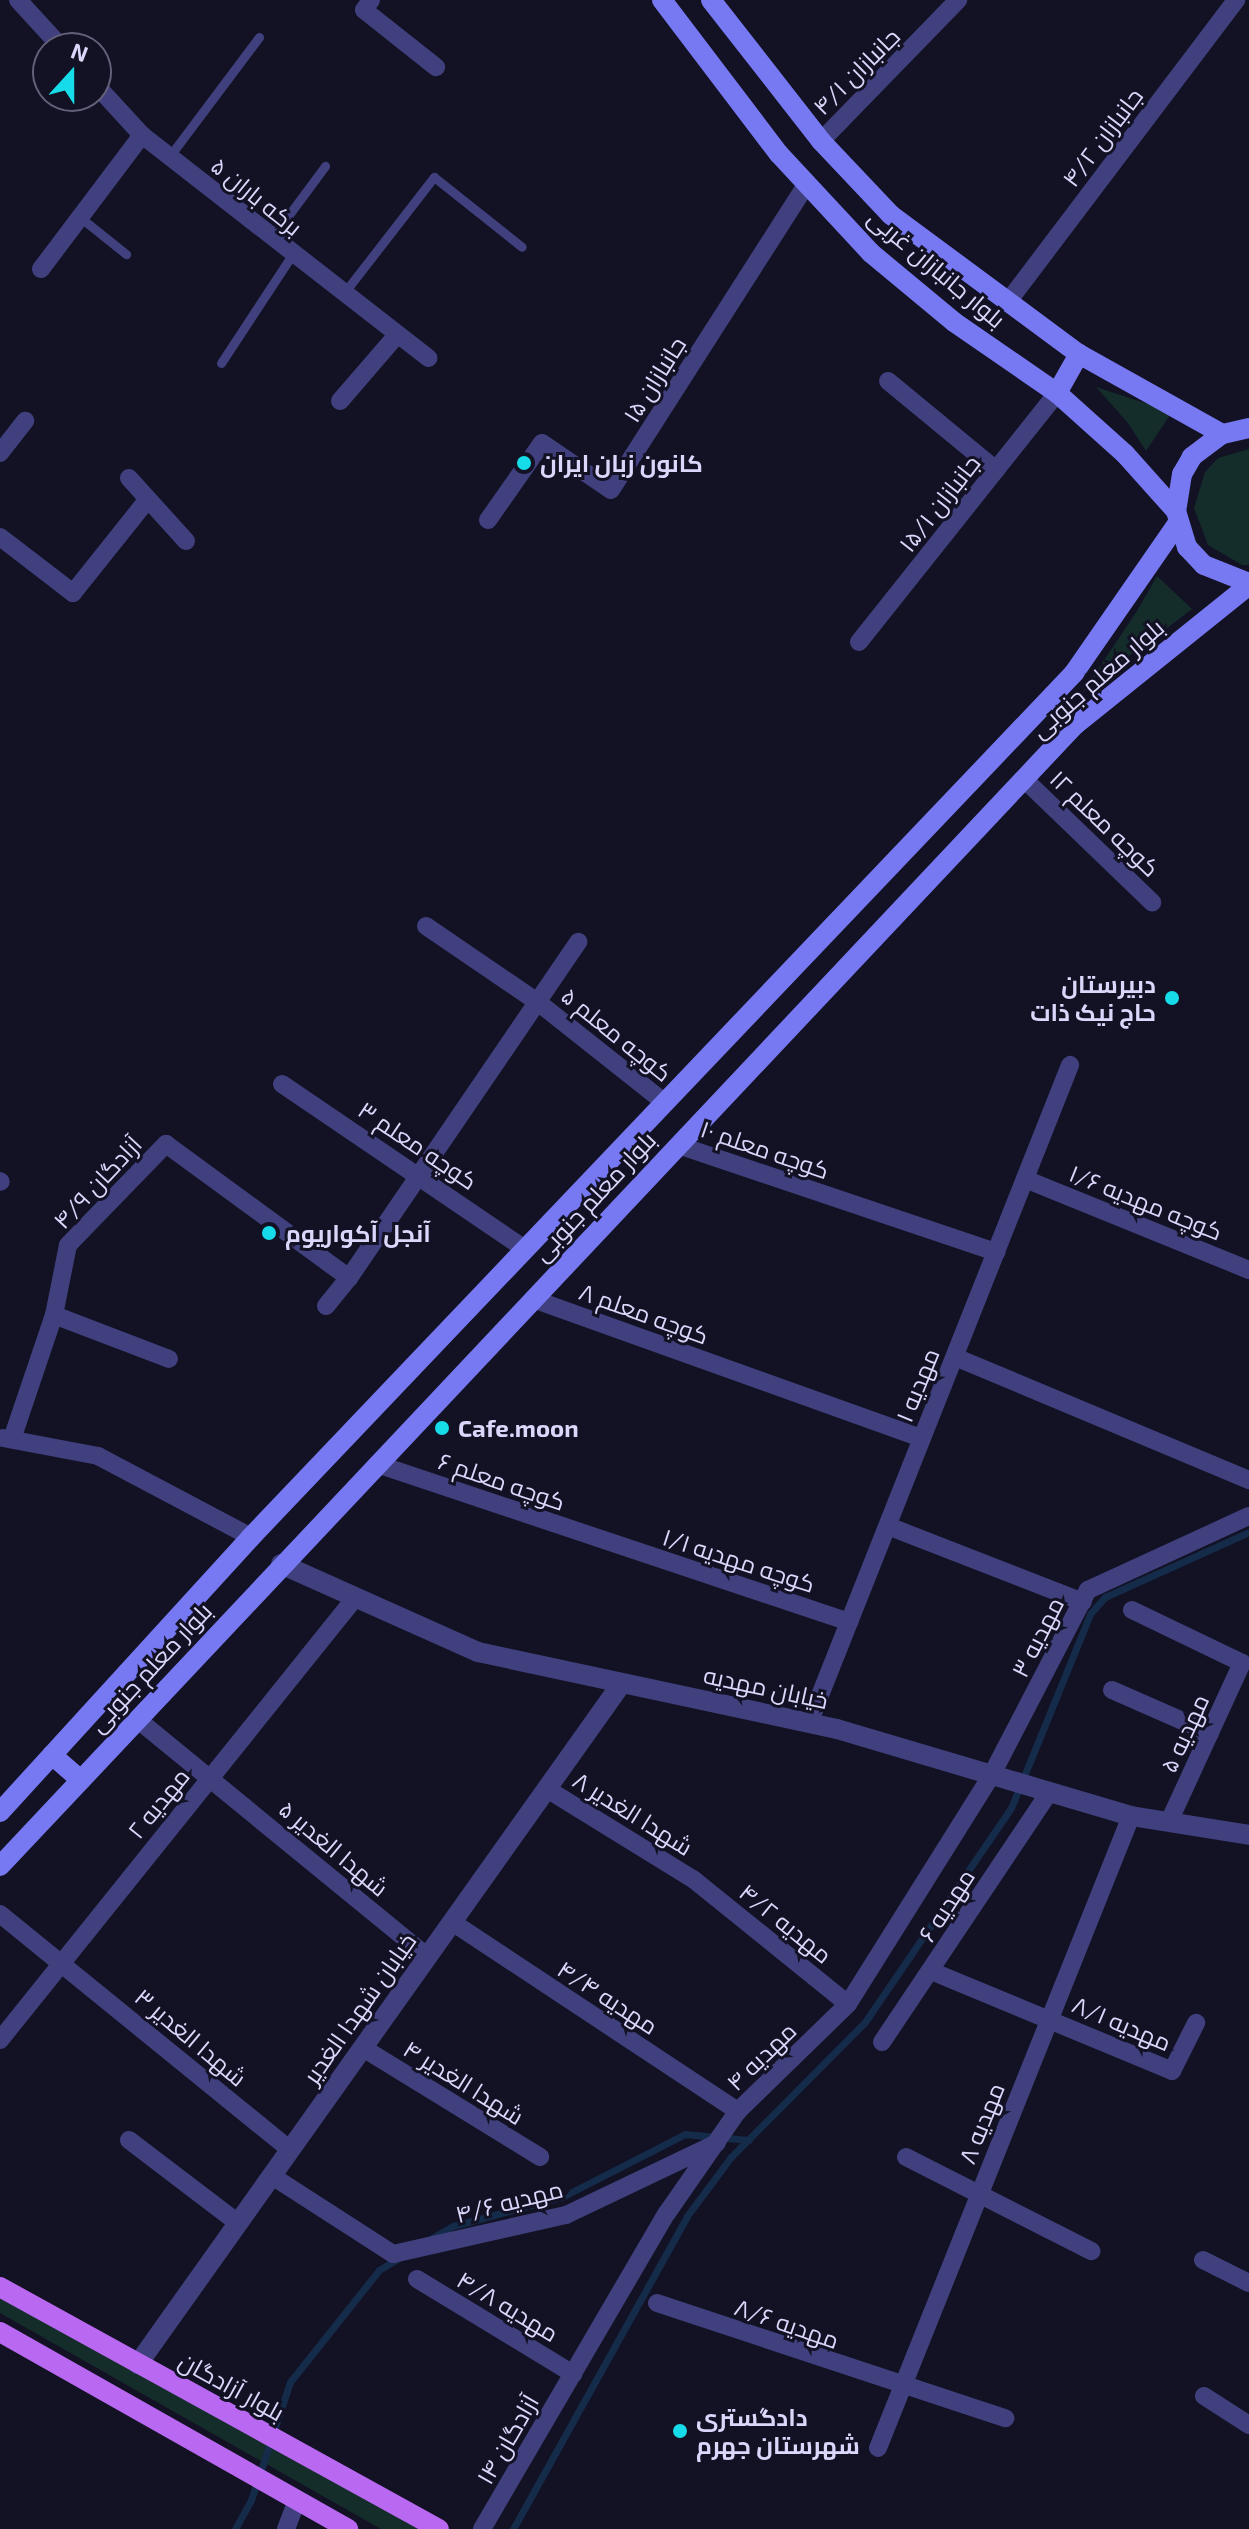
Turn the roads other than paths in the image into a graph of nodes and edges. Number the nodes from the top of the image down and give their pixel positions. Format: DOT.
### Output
graph roads {
  1 [pos="18,0"];
  2 [pos="371,0"];
  3 [pos="662,0"];
  4 [pos="711,0"];
  5 [pos="958,0"];
  6 [pos="1236,0"];
  7 [pos="47,32"];
  8 [pos="259,37"];
  9 [pos="436,67"];
  10 [pos="112,102"];
  11 [pos="142,135"];
  12 [pos="821,141"];
  13 [pos="169,157"];
  14 [pos="325,166"];
  15 [pos="807,183"];
  16 [pos="81,218"];
  17 [pos="271,239"];
  18 [pos="522,247"];
  19 [pos="126,254"];
  20 [pos="292,255"];
  21 [pos="41,269"];
  22 [pos="342,296"];
  23 [pos="1007,303"];
  24 [pos="397,335"];
  25 [pos="1079,354"];
  26 [pos="428,358"];
  27 [pos="221,363"];
  28 [pos="888,381"];
  29 [pos="1057,393"];
  30 [pos="340,401"];
  31 [pos="25,421"];
  32 [pos="1249,428"];
  33 [pos="1222,434"];
  34 [pos="0,453"];
  35 [pos="996,470"];
  36 [pos="129,478"];
  37 [pos="148,499"];
  38 [pos="1176,518"];
  39 [pos="488,520"];
  40 [pos="0,537"];
  41 [pos="186,541"];
  42 [pos="1249,584"];
  43 [pos="859,642"];
  44 [pos="1024,779"];
  45 [pos="1152,902"];
  46 [pos="426,926"];
  47 [pos="578,942"];
  48 [pos="539,1003"];
  49 [pos="1070,1065"];
  50 [pos="282,1084"];
  51 [pos="665,1103"];
  52 [pos="678,1145"];
  53 [pos="420,1173"];
  54 [pos="1025,1179"];
  55 [pos="525,1249"];
  56 [pos="996,1252"];
  57 [pos="1249,1270"];
  58 [pos="349,1278"];
  59 [pos="533,1299"];
  60 [pos="326,1306"];
  61 [pos="54,1315"];
  62 [pos="955,1357"];
  63 [pos="169,1359"];
  64 [pos="6,1438"];
  65 [pos="922,1438"];
  66 [pos="377,1464"];
  67 [pos="1249,1480"];
  68 [pos="1249,1516"];
  69 [pos="888,1526"];
  70 [pos="251,1537"];
  71 [pos="613,1543"];
  72 [pos="281,1564"];
  73 [pos="355,1598"];
  74 [pos="1083,1602"];
  75 [pos="1132,1610"];
  76 [pos="849,1622"];
  77 [pos="622,1683"];
  78 [pos="1112,1690"];
  79 [pos="137,1719"];
  80 [pos="809,1723"];
  81 [pos="1210,1733"];
  82 [pos="52,1755"];
  83 [pos="210,1777"];
  84 [pos="990,1778"];
  85 [pos="81,1780"];
  86 [pos="547,1789"];
  87 [pos="1049,1793"];
  88 [pos="0,1812"];
  89 [pos="1131,1816"];
  90 [pos="1169,1822"];
  91 [pos="1249,1835"];
  92 [pos="0,1866"];
  93 [pos="693,1879"];
  94 [pos="0,1914"];
  95 [pos="452,1922"];
  96 [pos="428,1957"];
  97 [pos="62,1961"];
  98 [pos="931,1971"];
  99 [pos="848,2004"];
  100 [pos="1050,2018"];
  101 [pos="1196,2023"];
  102 [pos="0,2040"];
  103 [pos="882,2042"];
  104 [pos="363,2048"];
  105 [pos="738,2111"];
  106 [pos="129,2140"];
  107 [pos="719,2142"];
  108 [pos="290,2150"];
  109 [pos="540,2157"];
  110 [pos="906,2157"];
  111 [pos="272,2176"];
  112 [pos="978,2193"];
  113 [pos="238,2223"];
  114 [pos="1091,2251"];
  115 [pos="1203,2260"];
  116 [pos="417,2279"];
  117 [pos="1249,2283"];
  118 [pos="0,2287"];
  119 [pos="657,2303"];
  120 [pos="0,2332"];
  121 [pos="138,2364"];
  122 [pos="573,2374"];
  123 [pos="902,2387"];
  124 [pos="1204,2396"];
  125 [pos="1005,2418"];
  126 [pos="1249,2425"];
  127 [pos="878,2448"];
  128 [pos="297,2500"];
  129 [pos="286,2529"];
  130 [pos="348,2529"];
  131 [pos="439,2529"];
  132 [pos="482,2529"];
  1 -- 7 [label="street"];
  2 -- 9 [label="street"];
  3 -- 15 [label="main road, بلوار جانبازان غربی"];
  4 -- 12 [label="main road, بلوار جانبازان غربی"];
  5 -- 12 [label="street, جانبازان ۴/۱"];
  6 -- 23 [label="street, جانبازان ۴/۲"];
  8 -- 13 [label="lane"];
  10 -- 11 [label="street, برکه باران ۵"];
  11 -- 13 [label="street, برکه باران ۵"];
  11 -- 16 [label="street"];
  12 -- 23 [label="main road, بلوار جانبازان غربی"];
  13 -- 17 [label="street, برکه باران ۵"];
  14 -- 17 [label="lane"];
  15 -- 29 [label="main road, بلوار جانبازان غربی"];
  15 -- 39 [label="street, جانبازان ۱۵"];
  16 -- 19 [label="lane"];
  16 -- 21 [label="street"];
  17 -- 20 [label="street, برکه باران ۵"];
  18 -- 22 [label="lane"];
  20 -- 22 [label="street, برکه باران ۵"];
  20 -- 27 [label="lane"];
  22 -- 24 [label="street, برکه باران ۵"];
  23 -- 25 [label="main road, بلوار جانبازان غربی"];
  24 -- 26 [label="street, برکه باران ۵"];
  24 -- 30 [label="street"];
  25 -- 29 [label="main road"];
  25 -- 33 [label="main road, بلوار جانبازان غربی"];
  28 -- 35 [label="street"];
  29 -- 35 [label="street, جانبازان ۱۵/۱"];
  29 -- 38 [label="main road, بلوار جانبازان غربی"];
  31 -- 34 [label="street"];
  32 -- 33 [label="main road"];
  33 -- 38 [label="main road"];
  35 -- 43 [label="street, جانبازان ۱۵/۱"];
  36 -- 37 [label="street"];
  37 -- 40 [label="street"];
  37 -- 41 [label="street"];
  38 -- 42 [label="main road, بلوار جانبازان غربی"];
  38 -- 51 [label="main road, بلوار معلم جنوبی"];
  42 -- 44 [label="main road, بلوار معلم جنوبی"];
  44 -- 45 [label="street, کوچه معلم ۱۲"];
  44 -- 52 [label="main road, بلوار معلم جنوبی"];
  46 -- 48 [label="street, کوچه معلم ۵"];
  47 -- 48 [label="street, کوچه معلم ۵"];
  48 -- 51 [label="street, کوچه معلم ۵"];
  48 -- 53 [label="street"];
  49 -- 54 [label="street, مهدیه ۱"];
  50 -- 53 [label="street, کوچه معلم ۳"];
  51 -- 55 [label="main road, بلوار معلم جنوبی"];
  52 -- 56 [label="street, کوچه معلم ۱۰"];
  52 -- 59 [label="main road, بلوار معلم جنوبی"];
  53 -- 55 [label="street, کوچه معلم ۳"];
  53 -- 58 [label="street"];
  54 -- 56 [label="street, مهدیه ۱"];
  54 -- 57 [label="street, کوچه مهدیه ۱/۶"];
  55 -- 70 [label="main road, بلوار معلم جنوبی"];
  56 -- 62 [label="street, مهدیه ۱"];
  58 -- 60 [label="street"];
  58 -- 61 [label="street, آزادگان ۴/۹"];
  59 -- 65 [label="street, کوچه معلم ۸"];
  59 -- 66 [label="main road, بلوار معلم جنوبی"];
  61 -- 63 [label="street"];
  61 -- 64 [label="street, آزادگان ۴/۹"];
  62 -- 65 [label="street, مهدیه ۱"];
  62 -- 67 [label="street"];
  64 -- 70 [label="street"];
  65 -- 69 [label="street, مهدیه ۱"];
  66 -- 71 [label="street, کوچه معلم ۶"];
  66 -- 72 [label="main road, بلوار معلم جنوبی"];
  68 -- 74 [label="street, مهدیه ۳"];
  69 -- 74 [label="street"];
  69 -- 76 [label="street, مهدیه ۱"];
  70 -- 82 [label="main road, بلوار معلم جنوبی"];
  71 -- 76 [label="street, کوچه مهدیه ۱/۱"];
  72 -- 73 [label="street, خیابان مهدیه"];
  72 -- 79 [label="main road, بلوار معلم جنوبی"];
  73 -- 77 [label="street, خیابان مهدیه"];
  73 -- 83 [label="street, مهدیه ۲"];
  74 -- 84 [label="street, مهدیه ۳"];
  75 -- 81 [label="street, مهدیه ۵"];
  76 -- 80 [label="street, مهدیه ۱"];
  77 -- 80 [label="street, خیابان مهدیه"];
  77 -- 86 [label="street, خیابان شهدا الغدیر"];
  78 -- 81 [label="street"];
  79 -- 83 [label="street, شهدا الغدیر ۵"];
  79 -- 85 [label="main road, بلوار معلم جنوبی"];
  80 -- 84 [label="street, خیابان مهدیه"];
  81 -- 90 [label="street, مهدیه ۵"];
  82 -- 85 [label="main road"];
  82 -- 88 [label="main road, بلوار معلم جنوبی"];
  83 -- 96 [label="street, شهدا الغدیر ۵"];
  83 -- 97 [label="street, مهدیه ۲"];
  84 -- 87 [label="street, خیابان مهدیه"];
  84 -- 99 [label="street, مهدیه ۴"];
  85 -- 92 [label="main road, بلوار معلم جنوبی"];
  86 -- 93 [label="street, شهدا الغدیر ۸"];
  86 -- 95 [label="street, خیابان شهدا الغدیر"];
  87 -- 89 [label="street, خیابان مهدیه"];
  87 -- 98 [label="street, مهدیه ۶"];
  89 -- 90 [label="street, خیابان مهدیه"];
  89 -- 100 [label="street, مهدیه ۸"];
  90 -- 91 [label="street, خیابان مهدیه"];
  93 -- 99 [label="street, مهدیه ۴/۲"];
  94 -- 97 [label="street, شهدا الغدیر ۳"];
  95 -- 96 [label="street, خیابان شهدا الغدیر"];
  95 -- 105 [label="street, مهدیه ۴/۴"];
  96 -- 104 [label="street, خیابان شهدا الغدیر"];
  97 -- 102 [label="street, مهدیه ۲"];
  97 -- 108 [label="street, شهدا الغدیر ۳"];
  98 -- 100 [label="street"];
  98 -- 103 [label="street, مهدیه ۶"];
  99 -- 105 [label="street, مهدیه ۴"];
  100 -- 101 [label="street, مهدیه ۸/۱"];
  100 -- 112 [label="street, مهدیه ۸"];
  104 -- 108 [label="street, خیابان شهدا الغدیر"];
  104 -- 109 [label="street, شهدا الغدیر ۴"];
  105 -- 107 [label="street, مهدیه ۴"];
  106 -- 113 [label="street"];
  107 -- 111 [label="street, مهدیه ۴/۶"];
  107 -- 122 [label="street, مهدیه ۴"];
  108 -- 111 [label="street, خیابان شهدا الغدیر"];
  110 -- 112 [label="street"];
  111 -- 113 [label="street, خیابان شهدا الغدیر"];
  112 -- 114 [label="street"];
  112 -- 123 [label="street, مهدیه ۸"];
  113 -- 121 [label="street, خیابان شهدا الغدیر"];
  115 -- 117 [label="street"];
  116 -- 122 [label="street, مهدیه ۴/۸"];
  118 -- 121 [label="main road, بلوار آزادگان"];
  119 -- 123 [label="street, مهدیه ۸/۶"];
  120 -- 128 [label="main road"];
  121 -- 131 [label="main road, بلوار آزادگان"];
  122 -- 132 [label="street, آزادگان ۱۴"];
  123 -- 125 [label="street, مهدیه ۸/۶"];
  123 -- 127 [label="street, مهدیه ۸"];
  124 -- 126 [label="street"];
  128 -- 129 [label="street"];
  128 -- 130 [label="main road"];
}
